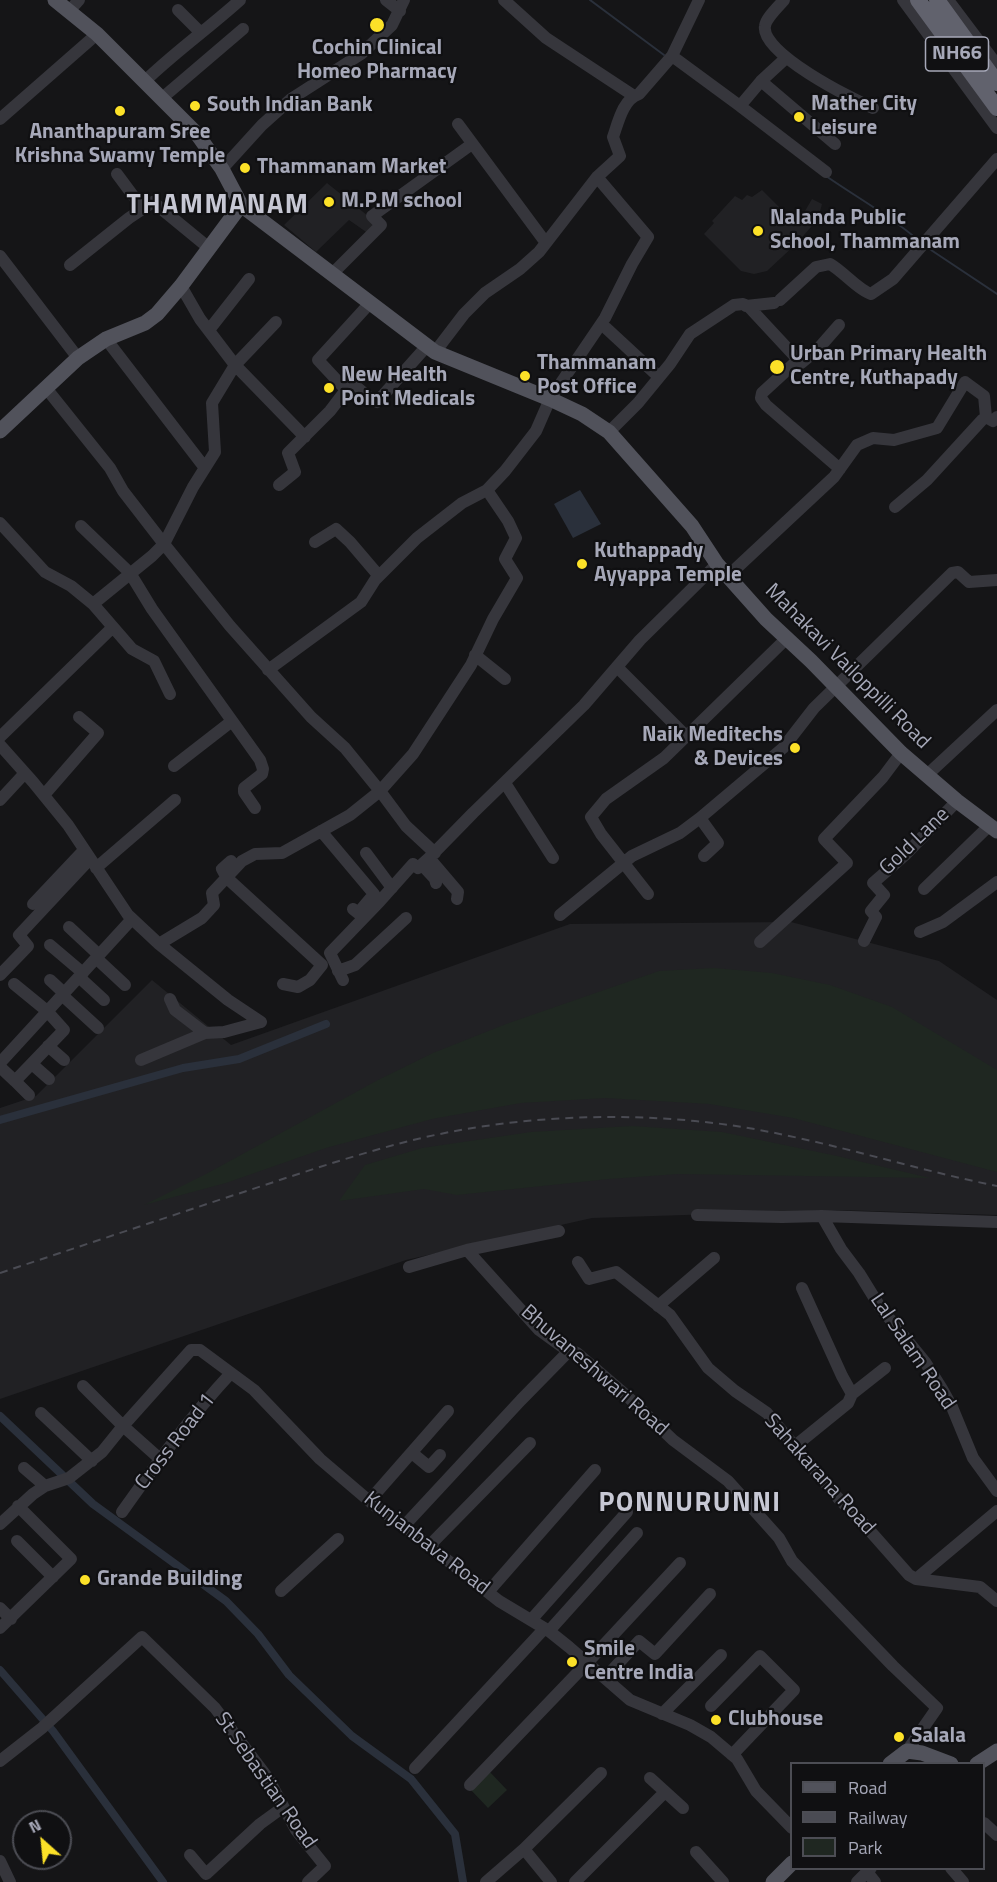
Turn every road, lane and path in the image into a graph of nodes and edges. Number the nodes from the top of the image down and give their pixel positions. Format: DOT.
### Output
graph roads {
  1 [pos="55,0"];
  2 [pos="240,0"];
  3 [pos="386,0"];
  4 [pos="504,0"];
  5 [pos="699,0"];
  6 [pos="784,0"];
  7 [pos="903,0"];
  8 [pos="918,0"];
  9 [pos="937,0"];
  10 [pos="948,0"];
  11 [pos="74,5"];
  12 [pos="402,6"];
  13 [pos="178,10"];
  14 [pos="243,29"];
  15 [pos="201,33"];
  16 [pos="967,33"];
  17 [pos="97,34"];
  18 [pos="672,56"];
  19 [pos="786,58"];
  20 [pos="997,65"];
  21 [pos="145,81"];
  22 [pos="761,81"];
  23 [pos="997,83"];
  24 [pos="634,96"];
  25 [pos="161,99"];
  26 [pos="740,106"];
  27 [pos="873,108"];
  28 [pos="997,108"];
  29 [pos="0,119"];
  30 [pos="458,124"];
  31 [pos="997,128"];
  32 [pos="472,144"];
  33 [pos="835,144"];
  34 [pos="997,159"];
  35 [pos="222,170"];
  36 [pos="826,172"];
  37 [pos="117,174"];
  38 [pos="597,177"];
  39 [pos="241,205"];
  40 [pos="142,209"];
  41 [pos="546,243"];
  42 [pos="208,248"];
  43 [pos="0,256"];
  44 [pos="70,265"];
  45 [pos="333,273"];
  46 [pos="249,279"];
  47 [pos="181,286"];
  48 [pos="370,303"];
  49 [pos="746,306"];
  50 [pos="276,322"];
  51 [pos="839,325"];
  52 [pos="606,328"];
  53 [pos="209,330"];
  54 [pos="106,339"];
  55 [pos="430,350"];
  56 [pos="78,358"];
  57 [pos="798,360"];
  58 [pos="235,365"];
  59 [pos="659,378"];
  60 [pos="352,383"];
  61 [pos="46,388"];
  62 [pos="550,399"];
  63 [pos="991,417"];
  64 [pos="0,431"];
  65 [pos="609,432"];
  66 [pos="305,437"];
  67 [pos="205,468"];
  68 [pos="840,469"];
  69 [pos="279,485"];
  70 [pos="487,490"];
  71 [pos="895,507"];
  72 [pos="0,523"];
  73 [pos="81,526"];
  74 [pos="315,542"];
  75 [pos="164,544"];
  76 [pos="717,564"];
  77 [pos="130,573"];
  78 [pos="379,576"];
  79 [pos="728,576"];
  80 [pos="997,580"];
  81 [pos="93,604"];
  82 [pos="113,627"];
  83 [pos="786,639"];
  84 [pos="475,655"];
  85 [pos="617,667"];
  86 [pos="268,670"];
  87 [pos="505,679"];
  88 [pos="836,687"];
  89 [pos="171,694"];
  90 [pos="997,710"];
  91 [pos="79,717"];
  92 [pos="232,721"];
  93 [pos="686,736"];
  94 [pos="0,737"];
  95 [pos="3,753"];
  96 [pos="901,753"];
  97 [pos="174,766"];
  98 [pos="25,773"];
  99 [pos="927,775"];
  100 [pos="505,783"];
  101 [pos="380,791"];
  102 [pos="44,795"];
  103 [pos="0,800"];
  104 [pos="175,800"];
  105 [pos="957,801"];
  106 [pos="255,808"];
  107 [pos="700,818"];
  108 [pos="994,828"];
  109 [pos="321,831"];
  110 [pos="366,853"];
  111 [pos="704,856"];
  112 [pos="553,858"];
  113 [pos="90,859"];
  114 [pos="429,859"];
  115 [pos="623,862"];
  116 [pos="223,869"];
  117 [pos="997,882"];
  118 [pos="392,888"];
  119 [pos="924,890"];
  120 [pos="648,894"];
  121 [pos="377,898"];
  122 [pos="457,899"];
  123 [pos="33,904"];
  124 [pos="353,909"];
  125 [pos="560,915"];
  126 [pos="406,918"];
  127 [pos="132,919"];
  128 [pos="69,927"];
  129 [pos="920,932"];
  130 [pos="864,940"];
  131 [pos="760,942"];
  132 [pos="159,944"];
  133 [pos="50,945"];
  134 [pos="98,957"];
  135 [pos="334,970"];
  136 [pos="0,975"];
  137 [pos="81,975"];
  138 [pos="50,980"];
  139 [pos="14,984"];
  140 [pos="283,984"];
  141 [pos="125,985"];
  142 [pos="63,994"];
  143 [pos="170,999"];
  144 [pos="104,1000"];
  145 [pos="47,1011"];
  146 [pos="98,1028"];
  147 [pos="205,1033"];
  148 [pos="48,1046"];
  149 [pos="64,1060"];
  150 [pos="141,1060"];
  151 [pos="32,1064"];
  152 [pos="0,1065"];
  153 [pos="49,1079"];
  154 [pos="15,1081"];
  155 [pos="29,1095"];
  156 [pos="697,1215"];
  157 [pos="822,1216"];
  158 [pos="997,1222"];
  159 [pos="559,1231"];
  160 [pos="467,1250"];
  161 [pos="714,1258"];
  162 [pos="578,1262"];
  163 [pos="410,1267"];
  164 [pos="802,1288"];
  165 [pos="658,1306"];
  166 [pos="570,1350"];
  167 [pos="885,1368"];
  168 [pos="231,1373"];
  169 [pos="83,1386"];
  170 [pos="852,1394"];
  171 [pos="448,1411"];
  172 [pos="41,1413"];
  173 [pos="123,1426"];
  174 [pos="530,1443"];
  175 [pos="795,1446"];
  176 [pos="412,1453"];
  177 [pos="440,1455"];
  178 [pos="160,1459"];
  179 [pos="87,1465"];
  180 [pos="24,1468"];
  181 [pos="595,1470"];
  182 [pos="45,1486"];
  183 [pos="997,1491"];
  184 [pos="369,1501"];
  185 [pos="18,1506"];
  186 [pos="997,1511"];
  187 [pos="122,1512"];
  188 [pos="627,1512"];
  189 [pos="0,1524"];
  190 [pos="404,1526"];
  191 [pos="637,1533"];
  192 [pos="338,1539"];
  193 [pos="17,1541"];
  194 [pos="429,1546"];
  195 [pos="680,1563"];
  196 [pos="54,1577"];
  197 [pos="916,1579"];
  198 [pos="281,1591"];
  199 [pos="488,1592"];
  200 [pos="710,1594"];
  201 [pos="997,1601"];
  202 [pos="0,1608"];
  203 [pos="11,1619"];
  204 [pos="531,1620"];
  205 [pos="0,1628"];
  206 [pos="546,1630"];
  207 [pos="721,1655"];
  208 [pos="587,1663"];
  209 [pos="605,1678"];
  210 [pos="711,1706"];
  211 [pos="662,1714"];
  212 [pos="907,1751"];
  213 [pos="997,1751"];
  214 [pos="732,1755"];
  215 [pos="0,1761"];
  216 [pos="893,1762"];
  217 [pos="946,1762"];
  218 [pos="980,1762"];
  219 [pos="415,1768"];
  220 [pos="601,1773"];
  221 [pos="650,1778"];
  222 [pos="470,1785"];
  223 [pos="665,1792"];
  224 [pos="282,1808"];
  225 [pos="683,1808"];
  226 [pos="985,1824"];
  227 [pos="790,1825"];
  228 [pos="997,1835"];
  229 [pos="524,1849"];
  230 [pos="696,1852"];
  231 [pos="190,1856"];
  232 [pos="0,1862"];
  233 [pos="790,1865"];
  234 [pos="952,1870"];
  235 [pos="871,1874"];
  236 [pos="9,1882"];
  237 [pos="308,1882"];
  238 [pos="486,1882"];
  239 [pos="551,1882"];
  240 [pos="575,1882"];
  241 [pos="723,1882"];
  242 [pos="773,1882"];
  243 [pos="857,1882"];
  244 [pos="963,1882"];
  1 -- 11 [label="main road, Mahakavi Vailoppilli Road"];
  2 -- 15 [label="street"];
  3 -- 12 [label="street"];
  4 -- 24 [label="street"];
  5 -- 18 [label="street"];
  6 -- 19 [label="street"];
  7 -- 31 [label="street"];
  8 -- 28 [label="highway, NH66"];
  9 -- 16 [label="highway, NH66"];
  10 -- 16 [label="street"];
  11 -- 17 [label="main road, Mahakavi Vailoppilli Road"];
  12 -- 35 [label="street"];
  13 -- 15 [label="street"];
  14 -- 25 [label="street"];
  15 -- 21 [label="street"];
  16 -- 20 [label="street"];
  16 -- 23 [label="highway, NH66"];
  17 -- 21 [label="main road, Mahakavi Vailoppilli Road"];
  17 -- 29 [label="street"];
  18 -- 24 [label="street"];
  18 -- 26 [label="street"];
  19 -- 22 [label="street"];
  19 -- 27 [label="street"];
  21 -- 25 [label="main road, Mahakavi Vailoppilli Road"];
  22 -- 26 [label="street"];
  22 -- 33 [label="street"];
  24 -- 38 [label="street"];
  25 -- 35 [label="main road, Mahakavi Vailoppilli Road"];
  26 -- 36 [label="street"];
  30 -- 32 [label="street"];
  32 -- 41 [label="street"];
  32 -- 45 [label="street"];
  34 -- 49 [label="street"];
  35 -- 39 [label="main road, Mahakavi Vailoppilli Road"];
  37 -- 40 [label="street"];
  38 -- 41 [label="street"];
  38 -- 62 [label="street"];
  39 -- 42 [label="main road"];
  39 -- 45 [label="main road, Mahakavi Vailoppilli Road"];
  40 -- 42 [label="street"];
  40 -- 44 [label="street"];
  41 -- 55 [label="street"];
  42 -- 47 [label="main road"];
  43 -- 56 [label="street"];
  45 -- 48 [label="main road, Mahakavi Vailoppilli Road"];
  46 -- 53 [label="street"];
  47 -- 53 [label="street"];
  47 -- 54 [label="main road"];
  48 -- 55 [label="main road, Mahakavi Vailoppilli Road"];
  48 -- 66 [label="street"];
  49 -- 57 [label="street"];
  49 -- 59 [label="street"];
  50 -- 58 [label="street"];
  51 -- 57 [label="street"];
  52 -- 59 [label="street"];
  53 -- 58 [label="street"];
  54 -- 56 [label="main road"];
  54 -- 67 [label="street"];
  55 -- 60 [label="street"];
  55 -- 62 [label="main road, Mahakavi Vailoppilli Road"];
  56 -- 61 [label="main road"];
  57 -- 68 [label="street"];
  58 -- 66 [label="street"];
  58 -- 67 [label="street"];
  59 -- 65 [label="street"];
  61 -- 64 [label="main road"];
  61 -- 75 [label="street"];
  62 -- 65 [label="main road, Mahakavi Vailoppilli Road"];
  62 -- 70 [label="street"];
  63 -- 68 [label="street"];
  63 -- 71 [label="street"];
  65 -- 76 [label="main road, Mahakavi Vailoppilli Road"];
  66 -- 69 [label="street"];
  67 -- 75 [label="street"];
  68 -- 79 [label="street"];
  70 -- 78 [label="street"];
  70 -- 84 [label="street"];
  72 -- 81 [label="street"];
  73 -- 77 [label="street"];
  74 -- 78 [label="street"];
  75 -- 77 [label="street"];
  75 -- 86 [label="street"];
  76 -- 79 [label="main road, Mahakavi Vailoppilli Road"];
  76 -- 85 [label="street"];
  77 -- 81 [label="street"];
  77 -- 92 [label="street"];
  78 -- 86 [label="street"];
  79 -- 83 [label="main road, Mahakavi Vailoppilli Road"];
  80 -- 88 [label="street"];
  81 -- 82 [label="street"];
  82 -- 89 [label="street"];
  82 -- 94 [label="street"];
  83 -- 88 [label="main road, Mahakavi Vailoppilli Road"];
  83 -- 93 [label="street"];
  84 -- 87 [label="street"];
  84 -- 101 [label="street"];
  85 -- 93 [label="street"];
  85 -- 100 [label="street"];
  86 -- 101 [label="street"];
  88 -- 96 [label="main road, Mahakavi Vailoppilli Road"];
  88 -- 107 [label="street"];
  90 -- 99 [label="street"];
  91 -- 102 [label="street"];
  92 -- 97 [label="street"];
  92 -- 106 [label="street"];
  93 -- 115 [label="street"];
  95 -- 98 [label="street"];
  96 -- 99 [label="main road, Mahakavi Vailoppilli Road"];
  96 -- 131 [label="street"];
  98 -- 102 [label="street"];
  98 -- 103 [label="street"];
  99 -- 105 [label="main road, Mahakavi Vailoppilli Road"];
  100 -- 112 [label="street"];
  100 -- 114 [label="street"];
  101 -- 109 [label="street"];
  101 -- 114 [label="street"];
  102 -- 113 [label="street"];
  104 -- 113 [label="street"];
  105 -- 108 [label="main road, Mahakavi Vailoppilli Road"];
  105 -- 130 [label="street, Gold Lane"];
  107 -- 111 [label="street"];
  107 -- 115 [label="street"];
  108 -- 119 [label="street"];
  109 -- 116 [label="street"];
  109 -- 121 [label="street"];
  110 -- 118 [label="street"];
  113 -- 123 [label="street"];
  113 -- 127 [label="street"];
  113 -- 136 [label="street"];
  114 -- 118 [label="street"];
  114 -- 122 [label="street"];
  115 -- 120 [label="street"];
  115 -- 125 [label="street"];
  116 -- 132 [label="street"];
  116 -- 135 [label="street"];
  117 -- 129 [label="street"];
  118 -- 121 [label="street"];
  121 -- 124 [label="street"];
  121 -- 135 [label="street"];
  126 -- 135 [label="street"];
  127 -- 132 [label="street"];
  127 -- 134 [label="street"];
  128 -- 134 [label="street"];
  132 -- 147 [label="street"];
  133 -- 137 [label="street"];
  134 -- 137 [label="street"];
  134 -- 141 [label="street"];
  135 -- 140 [label="street"];
  137 -- 142 [label="street"];
  137 -- 144 [label="street"];
  138 -- 142 [label="street"];
  139 -- 145 [label="street"];
  142 -- 145 [label="street"];
  142 -- 146 [label="street"];
  143 -- 147 [label="street"];
  145 -- 148 [label="street"];
  145 -- 152 [label="street"];
  147 -- 150 [label="street"];
  148 -- 149 [label="street"];
  148 -- 151 [label="street"];
  151 -- 153 [label="street"];
  151 -- 154 [label="street"];
  152 -- 154 [label="street"];
  154 -- 155 [label="street"];
  156 -- 157 [label="street"];
  157 -- 158 [label="street"];
  157 -- 183 [label="street, Lal Salam Road"];
  159 -- 160 [label="street"];
  160 -- 163 [label="street"];
  160 -- 166 [label="street, Bhuvaneshwari Road"];
  161 -- 165 [label="street"];
  162 -- 165 [label="street, Sahakarana Road"];
  164 -- 170 [label="street"];
  165 -- 175 [label="street, Sahakarana Road"];
  166 -- 190 [label="street"];
  166 -- 212 [label="street, Bhuvaneshwari Road"];
  167 -- 170 [label="street"];
  168 -- 173 [label="street, Kunjanbava Road"];
  168 -- 178 [label="street, Cross Road 1"];
  168 -- 184 [label="street, Kunjanbava Road"];
  169 -- 173 [label="street"];
  170 -- 175 [label="street"];
  171 -- 176 [label="street"];
  172 -- 179 [label="street"];
  173 -- 178 [label="street"];
  173 -- 179 [label="street, Kunjanbava Road"];
  174 -- 194 [label="street"];
  175 -- 197 [label="street, Sahakarana Road"];
  176 -- 177 [label="street"];
  176 -- 184 [label="street"];
  178 -- 187 [label="street, Cross Road 1"];
  179 -- 182 [label="street, Kunjanbava Road"];
  180 -- 182 [label="street"];
  181 -- 199 [label="street"];
  182 -- 185 [label="street, Kunjanbava Road"];
  184 -- 190 [label="street, Kunjanbava Road"];
  185 -- 189 [label="street, Kunjanbava Road"];
  185 -- 196 [label="street"];
  186 -- 197 [label="street"];
  188 -- 204 [label="street"];
  190 -- 194 [label="street, Kunjanbava Road"];
  191 -- 206 [label="street"];
  192 -- 198 [label="street"];
  193 -- 196 [label="street"];
  194 -- 199 [label="street, Kunjanbava Road"];
  195 -- 208 [label="street"];
  196 -- 203 [label="street"];
  197 -- 201 [label="street"];
  199 -- 204 [label="street, Kunjanbava Road"];
  200 -- 209 [label="street"];
  202 -- 203 [label="street"];
  203 -- 205 [label="street"];
  204 -- 206 [label="street, Kunjanbava Road"];
  206 -- 208 [label="street, Kunjanbava Road"];
  206 -- 219 [label="street"];
  207 -- 211 [label="street"];
  208 -- 209 [label="street, Kunjanbava Road"];
  208 -- 222 [label="street"];
  209 -- 211 [label="street, Kunjanbava Road"];
  210 -- 214 [label="street"];
  211 -- 214 [label="street, Kunjanbava Road"];
  212 -- 216 [label="main road"];
  212 -- 217 [label="main road"];
  213 -- 218 [label="main road"];
  214 -- 227 [label="street, Kunjanbava Road"];
  215 -- 224 [label="street, St Sebastian Road"];
  220 -- 229 [label="street"];
  221 -- 223 [label="street"];
  223 -- 225 [label="street"];
  223 -- 240 [label="street"];
  224 -- 231 [label="street"];
  224 -- 237 [label="street, St Sebastian Road"];
  226 -- 228 [label="street"];
  229 -- 238 [label="street"];
  229 -- 239 [label="street"];
  230 -- 241 [label="street"];
  232 -- 236 [label="street"];
  233 -- 242 [label="main road"];
  234 -- 244 [label="street"];
  235 -- 243 [label="street"];
}
